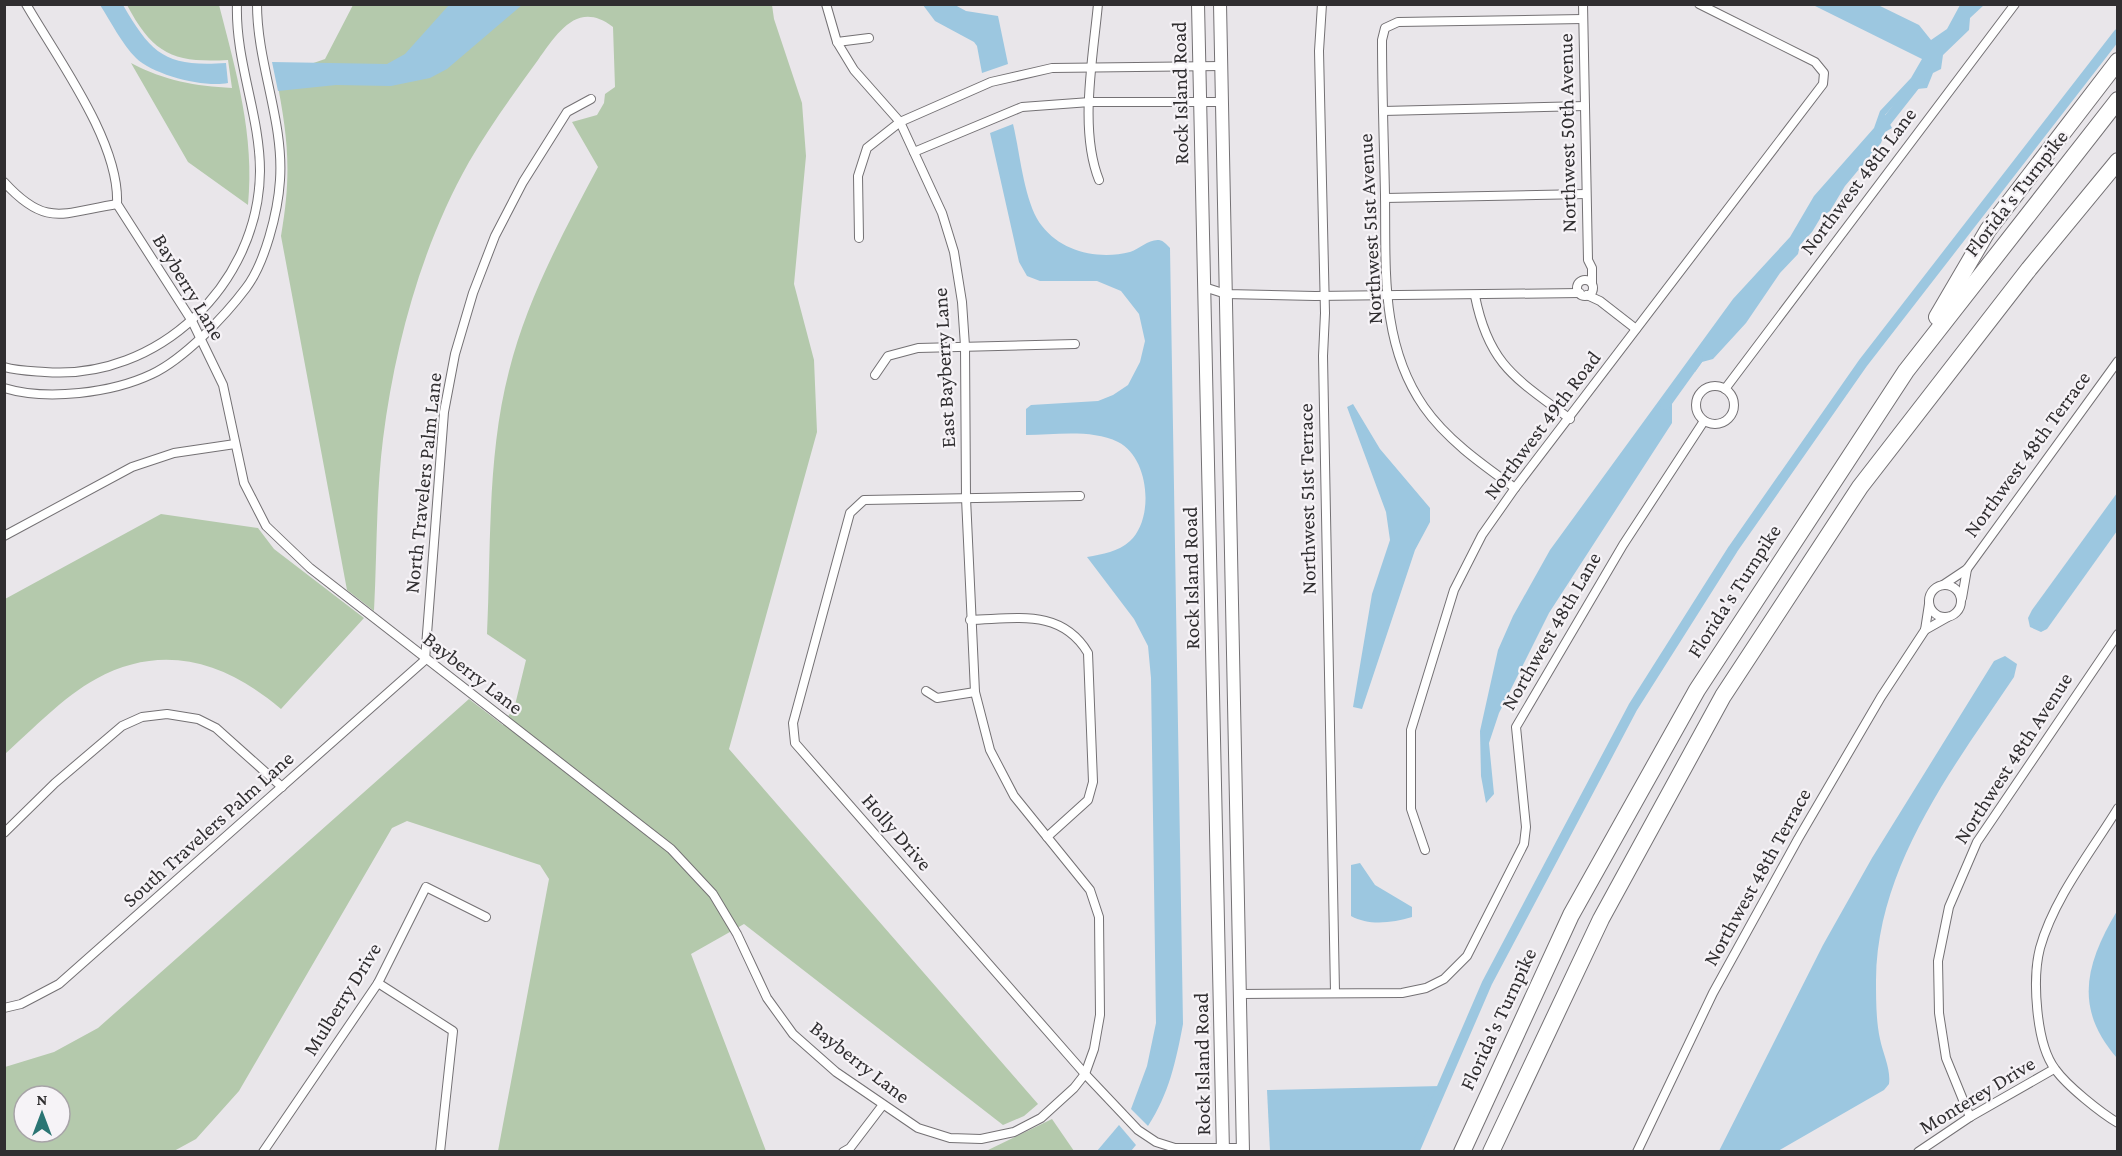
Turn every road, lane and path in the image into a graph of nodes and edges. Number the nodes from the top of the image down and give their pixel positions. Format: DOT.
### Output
graph roads {
  1 [pos="26,4"];
  2 [pos="237,4"];
  3 [pos="257,4"];
  4 [pos="826,4"];
  5 [pos="1098,4"];
  6 [pos="1198,4"];
  7 [pos="1220,4"];
  8 [pos="1323,4"];
  9 [pos="1583,4"];
  10 [pos="1699,4"];
  11 [pos="2015,4"];
  12 [pos="1583,18"];
  13 [pos="869,38"];
  14 [pos="837,42"];
  15 [pos="2118,61"];
  16 [pos="1221,66"];
  17 [pos="1089,67"];
  18 [pos="1199,67"];
  19 [pos="591,99"];
  20 [pos="2118,100"];
  21 [pos="1090,102"];
  22 [pos="1200,102"];
  23 [pos="1222,102"];
  24 [pos="1585,106"];
  25 [pos="1383,111"];
  26 [pos="900,122"];
  27 [pos="914,152"];
  28 [pos="2118,161"];
  29 [pos="1098,180"];
  30 [pos="4,182"];
  31 [pos="1586,194"];
  32 [pos="1385,198"];
  33 [pos="117,204"];
  34 [pos="859,238"];
  35 [pos="1204,287"];
  36 [pos="1585,288"];
  37 [pos="1226,294"];
  38 [pos="1324,296"];
  39 [pos="1475,296"];
  40 [pos="1387,297"];
  41 [pos="192,321"];
  42 [pos="1636,329"];
  43 [pos="201,339"];
  44 [pos="1075,344"];
  45 [pos="965,346"];
  46 [pos="2118,361"];
  47 [pos="4,367"];
  48 [pos="1906,371"];
  49 [pos="875,375"];
  50 [pos="4,388"];
  51 [pos="1725,389"];
  52 [pos="1570,419"];
  53 [pos="1704,421"];
  54 [pos="235,444"];
  55 [pos="1515,488"];
  56 [pos="1080,496"];
  57 [pos="966,498"];
  58 [pos="4,536"];
  59 [pos="1966,569"];
  60 [pos="1943,585"];
  61 [pos="1961,600"];
  62 [pos="1929,604"];
  63 [pos="1949,616"];
  64 [pos="970,620"];
  65 [pos="1925,630"];
  66 [pos="2118,634"];
  67 [pos="425,660"];
  68 [pos="926,692"];
  69 [pos="975,692"];
  70 [pos="282,787"];
  71 [pos="2118,808"];
  72 [pos="4,833"];
  73 [pos="1047,837"];
  74 [pos="1425,850"];
  75 [pos="486,917"];
  76 [pos="378,983"];
  77 [pos="1335,992"];
  78 [pos="1240,994"];
  79 [pos="4,1008"];
  80 [pos="2054,1069"];
  81 [pos="1085,1074"];
  82 [pos="882,1106"];
  83 [pos="1970,1117"];
  84 [pos="2118,1124"];
  85 [pos="267,1150"];
  86 [pos="1200,1150"];
  87 [pos="1223,1150"];
  88 [pos="1243,1150"];
  89 [pos="1919,1151"];
  90 [pos="440,1152"];
  91 [pos="843,1152"];
  92 [pos="1462,1152"];
  93 [pos="1491,1152"];
  94 [pos="1637,1152"];
  1 -- 33 [label="street, Bayberry Lane"];
  2 -- 41 [label="street"];
  3 -- 43 [label="street"];
  4 -- 14 [label="street, East Bayberry Lane"];
  5 -- 17 [label="street"];
  6 -- 18 [label="main road, Rock Island Road"];
  7 -- 16 [label="main road, Rock Island Road"];
  8 -- 38 [label="street, Northwest 51st Terrace"];
  9 -- 12 [label="street, Northwest 50th Avenue"];
  10 -- 42 [label="street, Northwest 49th Road"];
  11 -- 51 [label="street, Northwest 48th Lane"];
  12 -- 24 [label="street, Northwest 50th Avenue"];
  12 -- 25 [label="street, Northwest 51st Avenue"];
  13 -- 14 [label="street"];
  14 -- 26 [label="street, East Bayberry Lane"];
  15 -- 48 [label="highway"];
  16 -- 18 [label="street"];
  16 -- 23 [label="main road, Rock Island Road"];
  17 -- 18 [label="street"];
  17 -- 21 [label="street"];
  17 -- 26 [label="street"];
  18 -- 22 [label="main road, Rock Island Road"];
  19 -- 67 [label="street, North Travelers Palm Lane"];
  20 -- 48 [label="highway, Florida's Turnpike"];
  21 -- 22 [label="street"];
  21 -- 27 [label="street"];
  21 -- 29 [label="street"];
  22 -- 23 [label="street"];
  22 -- 35 [label="main road, Rock Island Road"];
  23 -- 37 [label="main road, Rock Island Road"];
  24 -- 25 [label="street"];
  24 -- 31 [label="street, Northwest 50th Avenue"];
  25 -- 32 [label="street, Northwest 51st Avenue"];
  26 -- 27 [label="street, East Bayberry Lane"];
  26 -- 34 [label="street"];
  27 -- 45 [label="street, East Bayberry Lane"];
  28 -- 93 [label="highway"];
  30 -- 33 [label="street"];
  31 -- 32 [label="street"];
  31 -- 36 [label="street, Northwest 50th Avenue"];
  32 -- 40 [label="street, Northwest 51st Avenue"];
  33 -- 41 [label="street, Bayberry Lane"];
  35 -- 37 [label="street"];
  35 -- 87 [label="main road, Rock Island Road"];
  36 -- 39 [label="street"];
  36 -- 42 [label="street"];
  37 -- 38 [label="street"];
  37 -- 78 [label="main road, Rock Island Road"];
  38 -- 40 [label="street"];
  38 -- 77 [label="street, Northwest 51st Terrace"];
  39 -- 40 [label="street"];
  39 -- 52 [label="street"];
  40 -- 55 [label="street, Northwest 51st Avenue"];
  41 -- 43 [label="street, Bayberry Lane"];
  41 -- 47 [label="street"];
  42 -- 52 [label="street, Northwest 49th Road"];
  43 -- 50 [label="street"];
  43 -- 54 [label="street, Bayberry Lane"];
  44 -- 45 [label="street"];
  45 -- 49 [label="street"];
  45 -- 57 [label="street, East Bayberry Lane"];
  46 -- 59 [label="street, Northwest 48th Terrace"];
  48 -- 92 [label="highway, Florida's Turnpike"];
  51 -- 53 [label="street"];
  51 -- 53 [label="street"];
  52 -- 55 [label="street, Northwest 49th Road"];
  53 -- 77 [label="street, Northwest 48th Lane"];
  54 -- 58 [label="street"];
  54 -- 67 [label="street, Bayberry Lane"];
  55 -- 74 [label="street, Northwest 49th Road"];
  56 -- 57 [label="street, Holly Drive"];
  57 -- 64 [label="street, East Bayberry Lane"];
  57 -- 81 [label="street, Holly Drive"];
  59 -- 60 [label="street, Northwest 48th Terrace"];
  59 -- 61 [label="street, Northwest 48th Terrace"];
  60 -- 61 [label="street"];
  60 -- 62 [label="street, Northwest 48th Terrace"];
  61 -- 63 [label="street, Northwest 48th Terrace"];
  62 -- 63 [label="street"];
  62 -- 65 [label="street, Northwest 48th Terrace"];
  63 -- 65 [label="street, Northwest 48th Terrace"];
  64 -- 69 [label="street, East Bayberry Lane"];
  64 -- 73 [label="street"];
  65 -- 94 [label="street, Northwest 48th Terrace"];
  66 -- 83 [label="street, Northwest 48th Avenue"];
  67 -- 70 [label="street, South Travelers Palm Lane"];
  67 -- 82 [label="street, Bayberry Lane"];
  68 -- 69 [label="street"];
  69 -- 73 [label="street, East Bayberry Lane"];
  70 -- 72 [label="street"];
  70 -- 79 [label="street, South Travelers Palm Lane"];
  71 -- 80 [label="street"];
  73 -- 81 [label="street, East Bayberry Lane"];
  75 -- 76 [label="street, Mulberry Drive"];
  76 -- 85 [label="street, Mulberry Drive"];
  76 -- 90 [label="street"];
  77 -- 78 [label="street, Northwest 48th Lane"];
  78 -- 88 [label="main road, Rock Island Road"];
  80 -- 83 [label="street, Monterey Drive"];
  80 -- 84 [label="street"];
  81 -- 82 [label="street, Bayberry Lane"];
  81 -- 86 [label="street, Holly Drive"];
  82 -- 91 [label="street"];
  83 -- 89 [label="street, Monterey Drive"];
  86 -- 87 [label="street, Holly Drive"];
  87 -- 88 [label="street, Holly Drive"];
}
